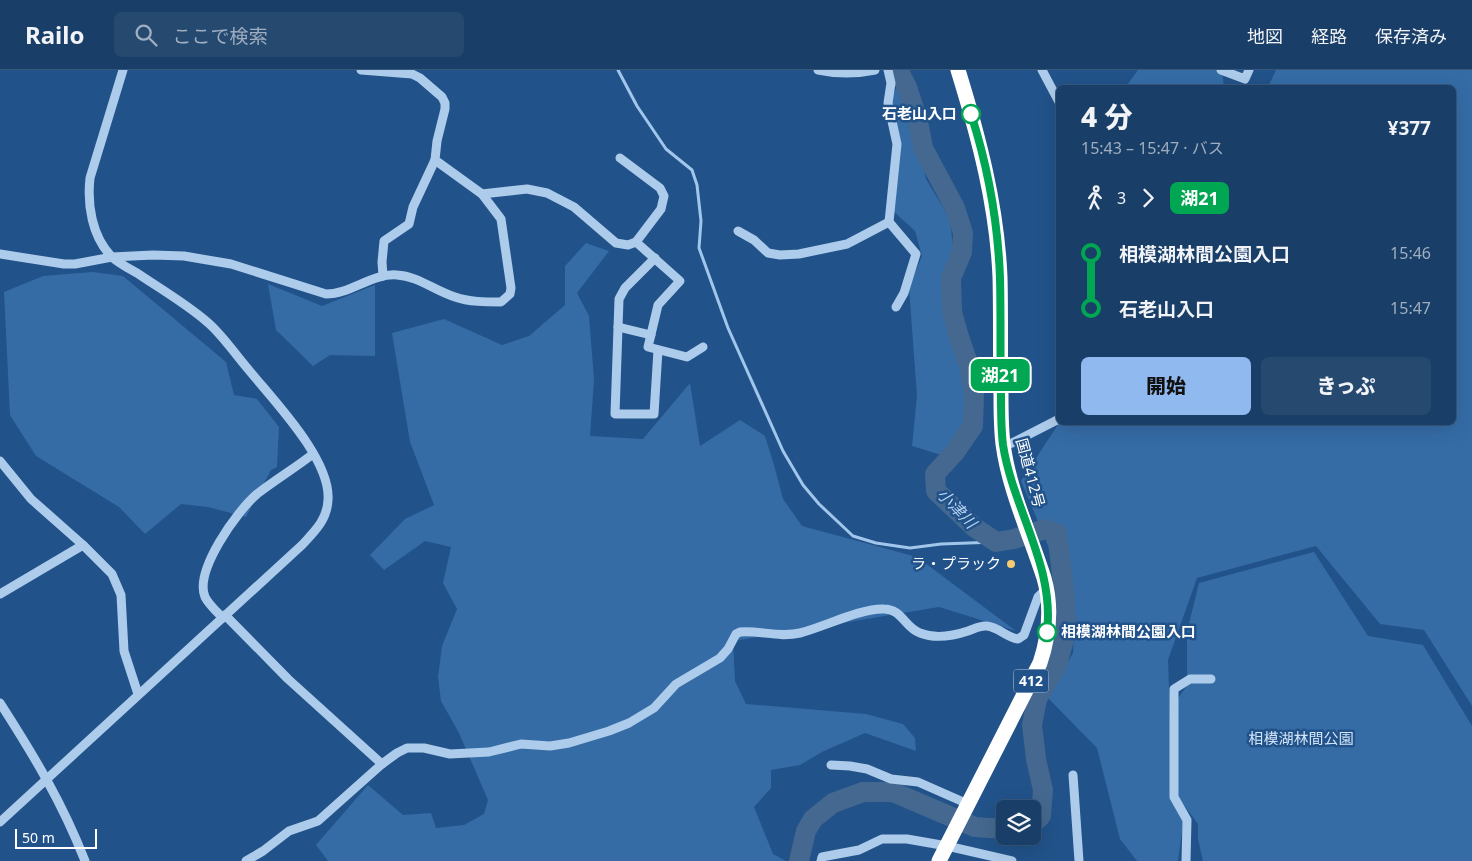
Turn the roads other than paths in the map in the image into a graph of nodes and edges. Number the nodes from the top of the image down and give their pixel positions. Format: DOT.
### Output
graph roads {
  1 [pos="123,70"];
  2 [pos="361,70"];
  3 [pos="818,70"];
  4 [pos="875,70"];
  5 [pos="888,70"];
  6 [pos="958,70"];
  7 [pos="1042,70"];
  8 [pos="1220,70"];
  9 [pos="1249,70"];
  10 [pos="1056,96"];
  11 [pos="620,158"];
  12 [pos="436,160"];
  13 [pos="482,194"];
  14 [pos="889,222"];
  15 [pos="738,231"];
  16 [pos="636,242"];
  17 [pos="0,254"];
  18 [pos="112,256"];
  19 [pos="654,258"];
  20 [pos="383,276"];
  21 [pos="896,307"];
  22 [pos="618,327"];
  23 [pos="651,335"];
  24 [pos="703,347"];
  25 [pos="658,350"];
  26 [pos="1056,421"];
  27 [pos="1003,445"];
  28 [pos="313,454"];
  29 [pos="0,461"];
  30 [pos="83,545"];
  31 [pos="1047,588"];
  32 [pos="0,594"];
  33 [pos="224,616"];
  34 [pos="1211,679"];
  35 [pos="138,694"];
  36 [pos="0,703"];
  37 [pos="382,764"];
  38 [pos="831,765"];
  39 [pos="1073,775"];
  40 [pos="46,778"];
  41 [pos="966,807"];
  42 [pos="0,822"];
  43 [pos="946,846"];
  44 [pos="1006,860"];
  45 [pos="85,861"];
  46 [pos="246,861"];
  47 [pos="821,861"];
  48 [pos="940,861"];
  49 [pos="1079,861"];
  50 [pos="1186,861"];
  1 -- 18 [label="street"];
  2 -- 12 [label="street"];
  3 -- 4 [label="street"];
  5 -- 14 [label="street"];
  6 -- 27 [label="highway, 国道412号 / 412"];
  7 -- 10 [label="street"];
  8 -- 9 [label="street"];
  11 -- 16 [label="street"];
  12 -- 13 [label="street"];
  12 -- 20 [label="street"];
  13 -- 16 [label="street"];
  13 -- 20 [label="street"];
  14 -- 15 [label="street"];
  14 -- 21 [label="street"];
  16 -- 19 [label="street"];
  17 -- 18 [label="street"];
  18 -- 20 [label="street"];
  18 -- 28 [label="street"];
  19 -- 22 [label="street"];
  19 -- 23 [label="street"];
  22 -- 23 [label="street"];
  22 -- 25 [label="street"];
  23 -- 25 [label="street"];
  24 -- 25 [label="street"];
  26 -- 27 [label="street"];
  27 -- 31 [label="highway, 国道412号 / 412"];
  28 -- 33 [label="street"];
  28 -- 33 [label="street"];
  29 -- 30 [label="street"];
  30 -- 32 [label="street"];
  30 -- 35 [label="street"];
  31 -- 37 [label="street"];
  31 -- 41 [label="highway, 国道412号 / 412"];
  33 -- 35 [label="street"];
  33 -- 37 [label="street"];
  34 -- 50 [label="street"];
  35 -- 40 [label="street"];
  36 -- 40 [label="street"];
  37 -- 46 [label="street"];
  38 -- 41 [label="street"];
  39 -- 49 [label="street"];
  40 -- 42 [label="street"];
  40 -- 45 [label="street"];
  41 -- 43 [label="highway, 国道412号 / 412"];
  43 -- 44 [label="street"];
  43 -- 47 [label="street"];
  43 -- 48 [label="highway, 国道412号 / 412"];
}
